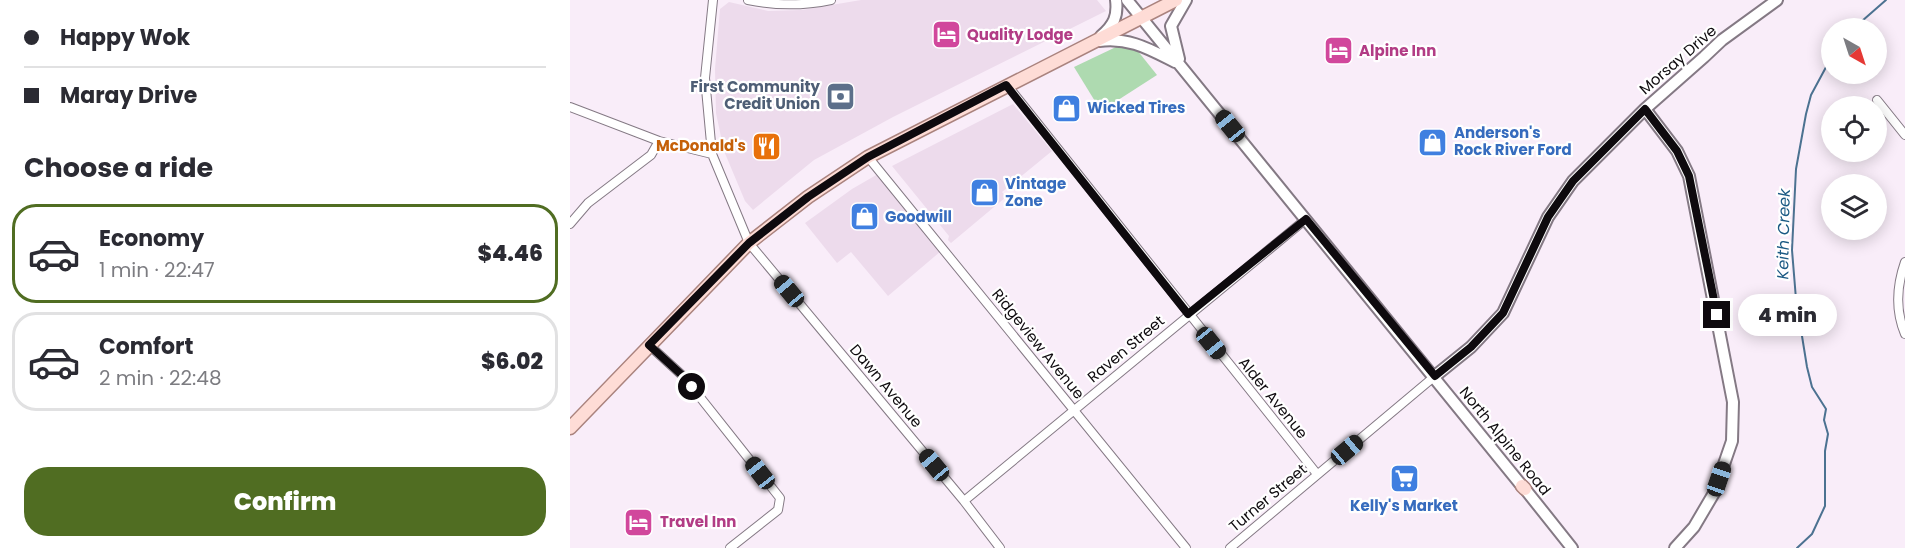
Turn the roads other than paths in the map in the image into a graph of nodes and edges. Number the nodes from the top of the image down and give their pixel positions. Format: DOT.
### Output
graph roads {
  1 [pos="713,0"];
  2 [pos="748,0"];
  3 [pos="831,0"];
  4 [pos="1116,0"];
  5 [pos="1127,0"];
  6 [pos="1176,0"];
  7 [pos="1186,0"];
  8 [pos="1777,0"];
  9 [pos="1142,17"];
  10 [pos="1093,42"];
  11 [pos="1181,65"];
  12 [pos="1006,85"];
  13 [pos="570,107"];
  14 [pos="1645,109"];
  15 [pos="1887,112"];
  16 [pos="1905,135"];
  17 [pos="659,141"];
  18 [pos="712,154"];
  19 [pos="868,157"];
  20 [pos="1306,219"];
  21 [pos="570,224"];
  22 [pos="749,243"];
  23 [pos="1905,262"];
  24 [pos="1188,314"];
  25 [pos="1905,334"];
  26 [pos="649,345"];
  27 [pos="1435,376"];
  28 [pos="1074,411"];
  29 [pos="570,428"];
  30 [pos="1317,474"];
  31 [pos="964,501"];
  32 [pos="730,548"];
  33 [pos="1000,548"];
  34 [pos="1186,548"];
  35 [pos="1230,548"];
  36 [pos="1572,548"];
  37 [pos="1675,548"];
  1 -- 18 [label="street, Dawn Avenue"];
  2 -- 3 [label="street"];
  4 -- 10 [label="street"];
  5 -- 9 [label="street, North Alpine Road"];
  6 -- 9 [label="main road"];
  7 -- 11 [label="street"];
  8 -- 14 [label="street, Morsay Drive"];
  9 -- 10 [label="main road"];
  9 -- 11 [label="street, North Alpine Road"];
  10 -- 11 [label="street"];
  10 -- 12 [label="main road"];
  11 -- 20 [label="street, North Alpine Road"];
  12 -- 19 [label="main road"];
  12 -- 24 [label="street, Alder Avenue"];
  13 -- 17 [label="street"];
  14 -- 27 [label="street, Morsay Drive"];
  14 -- 37 [label="street"];
  15 -- 16 [label="street"];
  17 -- 18 [label="street"];
  17 -- 21 [label="street"];
  18 -- 22 [label="street, Dawn Avenue"];
  19 -- 22 [label="main road"];
  19 -- 28 [label="street, Ridgeview Avenue"];
  20 -- 24 [label="street, Raven Street"];
  20 -- 27 [label="street, North Alpine Road"];
  22 -- 26 [label="main road"];
  22 -- 31 [label="street, Dawn Avenue"];
  23 -- 25 [label="street"];
  24 -- 28 [label="street, Raven Street"];
  24 -- 30 [label="street, Alder Avenue"];
  26 -- 29 [label="main road"];
  26 -- 32 [label="street"];
  27 -- 30 [label="street, Turner Street"];
  27 -- 36 [label="street, North Alpine Road"];
  28 -- 31 [label="street, Raven Street"];
  28 -- 34 [label="street, Ridgeview Avenue"];
  30 -- 35 [label="street, Turner Street"];
  31 -- 33 [label="street, Dawn Avenue"];
}
